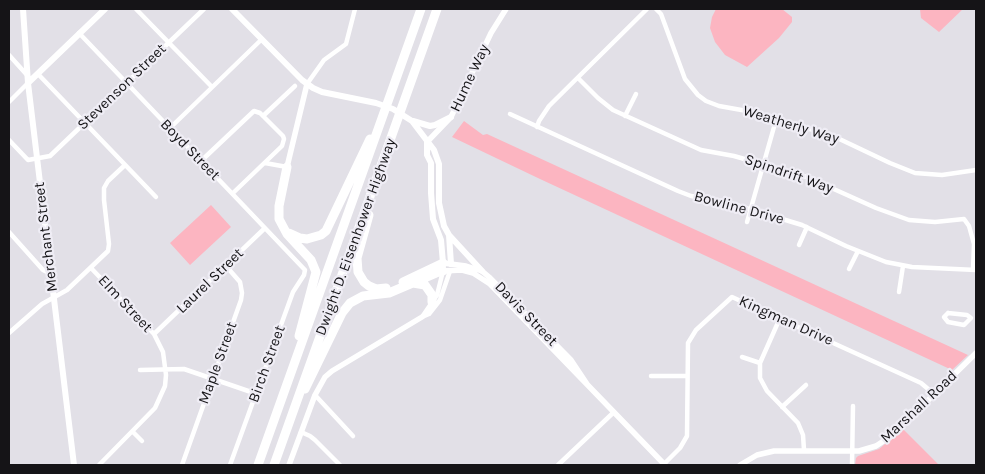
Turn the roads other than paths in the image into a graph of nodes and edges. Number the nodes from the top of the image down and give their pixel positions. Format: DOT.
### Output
graph roads {
  1 [pos="23,9"];
  2 [pos="105,9"];
  3 [pos="136,9"];
  4 [pos="204,9"];
  5 [pos="232,9"];
  6 [pos="355,9"];
  7 [pos="421,9"];
  8 [pos="506,9"];
  9 [pos="647,9"];
  10 [pos="656,9"];
  11 [pos="437,10"];
  12 [pos="80,34"];
  13 [pos="262,39"];
  14 [pos="168,42"];
  15 [pos="9,56"];
  16 [pos="26,57"];
  17 [pos="14,61"];
  18 [pos="45,67"];
  19 [pos="27,72"];
  20 [pos="38,74"];
  21 [pos="578,78"];
  22 [pos="28,83"];
  23 [pos="126,83"];
  24 [pos="307,84"];
  25 [pos="295,86"];
  26 [pos="212,87"];
  27 [pos="636,94"];
  28 [pos="9,102"];
  29 [pos="510,114"];
  30 [pos="263,116"];
  31 [pos="625,116"];
  32 [pos="451,117"];
  33 [pos="776,120"];
  34 [pos="412,121"];
  35 [pos="85,123"];
  36 [pos="380,124"];
  37 [pos="537,126"];
  38 [pos="170,128"];
  39 [pos="9,140"];
  40 [pos="427,142"];
  41 [pos="37,159"];
  42 [pos="201,161"];
  43 [pos="265,163"];
  44 [pos="125,164"];
  45 [pos="763,164"];
  46 [pos="288,167"];
  47 [pos="976,170"];
  48 [pos="232,193"];
  49 [pos="371,193"];
  50 [pos="156,197"];
  51 [pos="750,209"];
  52 [pos="747,222"];
  53 [pos="807,227"];
  54 [pos="265,228"];
  55 [pos="284,229"];
  56 [pos="448,235"];
  57 [pos="10,236"];
  58 [pos="799,245"];
  59 [pos="858,251"];
  60 [pos="226,266"];
  61 [pos="302,266"];
  62 [pos="903,266"];
  63 [pos="447,267"];
  64 [pos="91,268"];
  65 [pos="849,269"];
  66 [pos="974,270"];
  67 [pos="482,271"];
  68 [pos="51,274"];
  69 [pos="413,283"];
  70 [pos="899,292"];
  71 [pos="54,298"];
  72 [pos="432,302"];
  73 [pos="422,317"];
  74 [pos="780,318"];
  75 [pos="973,318"];
  76 [pos="9,333"];
  77 [pos="154,334"];
  78 [pos="976,353"];
  79 [pos="297,355"];
  80 [pos="742,357"];
  81 [pos="760,363"];
  82 [pos="166,368"];
  83 [pos="140,370"];
  84 [pos="651,376"];
  85 [pos="687,376"];
  86 [pos="213,378"];
  87 [pos="587,384"];
  88 [pos="806,385"];
  89 [pos="257,394"];
  90 [pos="934,394"];
  91 [pos="315,395"];
  92 [pos="296,404"];
  93 [pos="853,406"];
  94 [pos="782,407"];
  95 [pos="614,412"];
  96 [pos="133,432"];
  97 [pos="301,432"];
  98 [pos="353,436"];
  99 [pos="142,441"];
  100 [pos="804,450"];
  101 [pos="852,451"];
  102 [pos="74,465"];
  103 [pos="99,465"];
  104 [pos="182,465"];
  105 [pos="230,465"];
  106 [pos="258,465"];
  107 [pos="274,465"];
  108 [pos="289,465"];
  109 [pos="340,465"];
  110 [pos="558,465"];
  111 [pos="664,465"];
  112 [pos="740,465"];
  113 [pos="852,465"];
  1 -- 16 [label="main road, Merchant Street"];
  2 -- 12 [label="main road"];
  3 -- 14 [label="street"];
  4 -- 14 [label="street, Stevenson Street"];
  5 -- 13 [label="main road"];
  6 -- 24 [label="street"];
  7 -- 36 [label="highway, Dwight D. Eisenhower Highway"];
  8 -- 32 [label="street, Hume Way"];
  9 -- 21 [label="street"];
  10 -- 33 [label="street, Weatherly Way"];
  11 -- 49 [label="highway, Dwight D. Eisenhower Highway"];
  12 -- 18 [label="main road"];
  12 -- 23 [label="street, Boyd Street"];
  13 -- 24 [label="main road"];
  13 -- 26 [label="street"];
  14 -- 23 [label="street, Stevenson Street"];
  14 -- 26 [label="street"];
  15 -- 17 [label="street"];
  16 -- 17 [label="street"];
  16 -- 19 [label="main road, Merchant Street"];
  17 -- 19 [label="street"];
  18 -- 19 [label="main road"];
  18 -- 20 [label="main road"];
  19 -- 22 [label="main road, Merchant Street"];
  20 -- 22 [label="main road"];
  20 -- 35 [label="street"];
  21 -- 31 [label="street, Spindrift Way"];
  21 -- 37 [label="street"];
  22 -- 28 [label="street"];
  22 -- 41 [label="main road, Merchant Street"];
  23 -- 35 [label="street, Stevenson Street"];
  23 -- 38 [label="street, Boyd Street"];
  24 -- 34 [label="main road"];
  24 -- 46 [label="street"];
  25 -- 30 [label="street"];
  26 -- 38 [label="street"];
  27 -- 31 [label="street"];
  29 -- 37 [label="street, Bowline Drive"];
  30 -- 42 [label="street"];
  30 -- 43 [label="street"];
  31 -- 45 [label="street, Spindrift Way"];
  32 -- 34 [label="main road"];
  32 -- 40 [label="street, Hume Way"];
  33 -- 45 [label="street"];
  33 -- 47 [label="street, Weatherly Way"];
  34 -- 40 [label="main road"];
  35 -- 41 [label="street, Stevenson Street"];
  35 -- 44 [label="street"];
  36 -- 55 [label="highway"];
  36 -- 79 [label="highway, Dwight D. Eisenhower Highway"];
  37 -- 51 [label="street, Bowline Drive"];
  38 -- 42 [label="street, Boyd Street"];
  39 -- 41 [label="street"];
  40 -- 56 [label="main road"];
  40 -- 63 [label="main road"];
  41 -- 68 [label="main road, Merchant Street"];
  42 -- 48 [label="street, Boyd Street"];
  43 -- 46 [label="street"];
  43 -- 48 [label="street"];
  44 -- 50 [label="street"];
  44 -- 64 [label="street, Elm Street"];
  45 -- 51 [label="street"];
  45 -- 66 [label="street, Spindrift Way"];
  46 -- 55 [label="highway"];
  48 -- 54 [label="street, Boyd Street"];
  49 -- 63 [label="highway"];
  49 -- 92 [label="highway, Dwight D. Eisenhower Highway"];
  51 -- 52 [label="street"];
  51 -- 53 [label="street, Bowline Drive"];
  53 -- 58 [label="street"];
  53 -- 59 [label="street, Bowline Drive"];
  54 -- 60 [label="street, Laurel Street"];
  54 -- 61 [label="street, Boyd Street"];
  55 -- 79 [label="highway"];
  56 -- 63 [label="main road"];
  56 -- 67 [label="main road"];
  57 -- 68 [label="street"];
  59 -- 62 [label="street, Bowline Drive"];
  59 -- 65 [label="street"];
  60 -- 77 [label="street, Laurel Street"];
  60 -- 86 [label="street, Maple Street"];
  61 -- 89 [label="street, Birch Street"];
  62 -- 66 [label="street, Bowline Drive"];
  62 -- 70 [label="street"];
  63 -- 67 [label="street, Davis Street"];
  63 -- 69 [label="highway"];
  63 -- 72 [label="street"];
  63 -- 73 [label="street"];
  63 -- 87 [label="street, Davis Street"];
  64 -- 71 [label="street, Elm Street"];
  64 -- 77 [label="street, Elm Street"];
  67 -- 87 [label="street, Davis Street"];
  68 -- 71 [label="main road, Merchant Street"];
  69 -- 72 [label="highway"];
  69 -- 92 [label="highway"];
  71 -- 76 [label="street, Elm Street"];
  71 -- 102 [label="main road, Merchant Street"];
  72 -- 73 [label="street"];
  73 -- 91 [label="street"];
  74 -- 81 [label="street"];
  74 -- 85 [label="street, Kingman Drive"];
  74 -- 90 [label="street, Kingman Drive"];
  75 -- 75 [label="street"];
  77 -- 82 [label="street, Elm Street"];
  78 -- 90 [label="street, Marshall Road"];
  79 -- 106 [label="highway, Dwight D. Eisenhower Highway"];
  80 -- 81 [label="street"];
  81 -- 94 [label="street"];
  82 -- 83 [label="street"];
  82 -- 86 [label="street"];
  82 -- 96 [label="street, Elm Street"];
  84 -- 85 [label="street"];
  85 -- 111 [label="street, Kingman Drive"];
  86 -- 89 [label="street"];
  86 -- 104 [label="street, Maple Street"];
  87 -- 95 [label="street, Davis Street"];
  88 -- 94 [label="street"];
  89 -- 105 [label="street, Birch Street"];
  90 -- 101 [label="street, Marshall Road"];
  91 -- 97 [label="street"];
  91 -- 98 [label="street"];
  92 -- 107 [label="highway, Dwight D. Eisenhower Highway"];
  93 -- 101 [label="street"];
  94 -- 100 [label="street"];
  95 -- 110 [label="street"];
  95 -- 111 [label="street, Davis Street"];
  96 -- 99 [label="street"];
  96 -- 103 [label="street, Elm Street"];
  97 -- 108 [label="street"];
  97 -- 109 [label="street"];
  100 -- 101 [label="street, Marshall Road"];
  100 -- 112 [label="street, Marshall Road"];
  101 -- 113 [label="street"];
}
